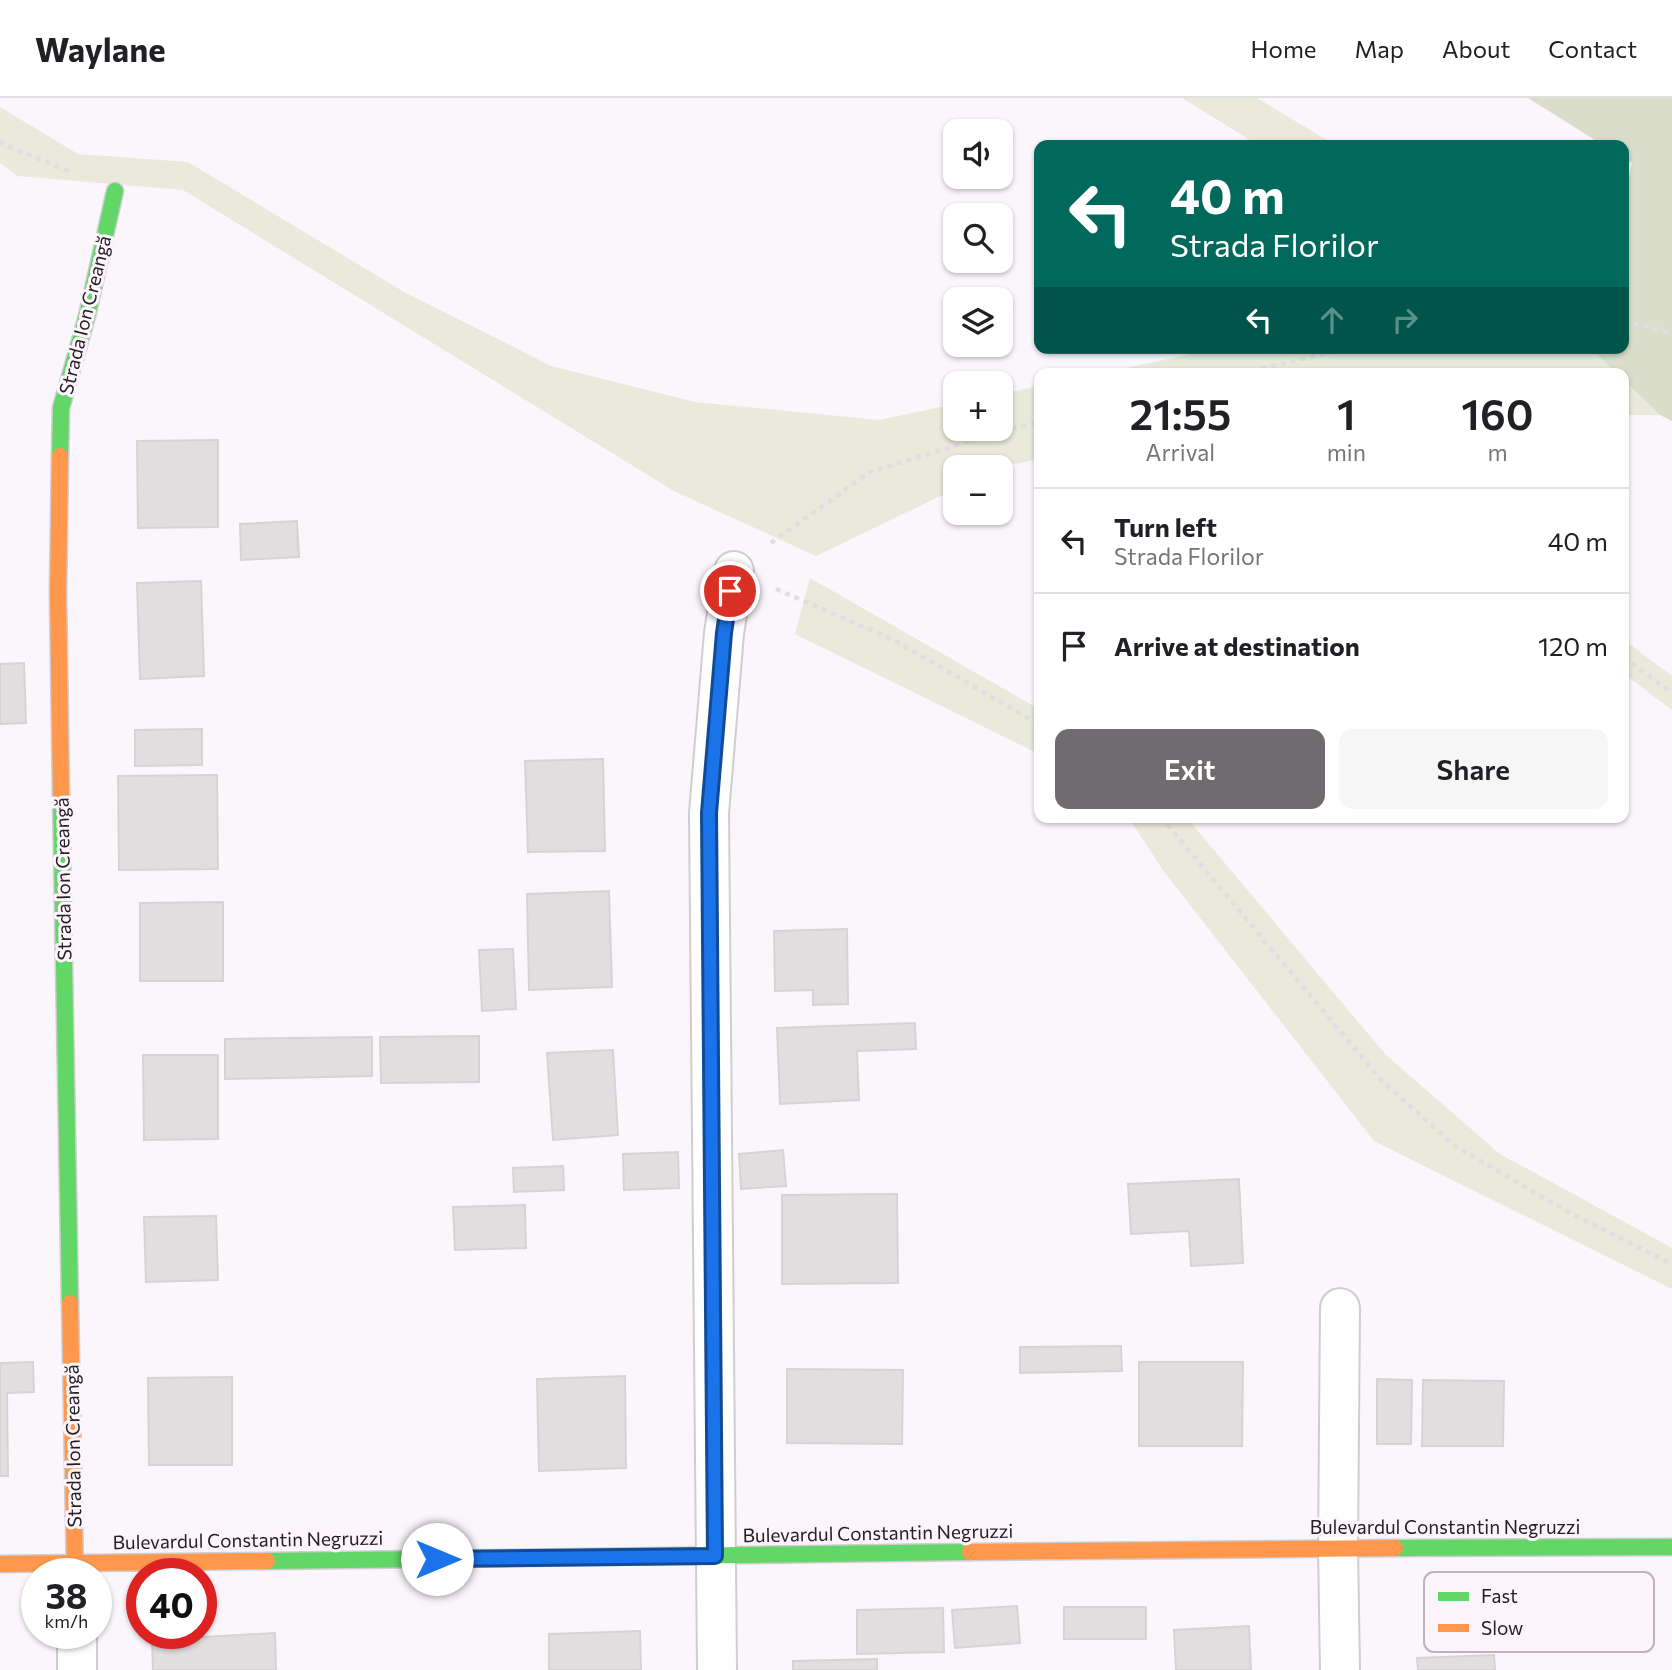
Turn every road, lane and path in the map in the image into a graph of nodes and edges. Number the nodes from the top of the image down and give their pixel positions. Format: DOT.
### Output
graph roads {
  1 [pos="0,141"];
  2 [pos="116,191"];
  3 [pos="1629,323"];
  4 [pos="1672,333"];
  5 [pos="1324,354"];
  6 [pos="1264,368"];
  7 [pos="1034,423"];
  8 [pos="734,571"];
  9 [pos="1629,661"];
  10 [pos="1672,693"];
  11 [pos="1034,722"];
  12 [pos="1166,823"];
  13 [pos="1672,1264"];
  14 [pos="1340,1308"];
  15 [pos="1338,1548"];
  16 [pos="1672,1548"];
  17 [pos="715,1556"];
  18 [pos="75,1558"];
  19 [pos="0,1564"];
  20 [pos="21,1565"];
  21 [pos="112,1567"];
  22 [pos="77,1649"];
  23 [pos="78,1670"];
  24 [pos="717,1670"];
  25 [pos="1340,1670"];
  1 -- 2 [label="path"];
  2 -- 18 [label="street, Strada Ion Creangă"];
  3 -- 4 [label="path"];
  5 -- 6 [label="path"];
  7 -- 8 [label="path"];
  8 -- 11 [label="path"];
  8 -- 17 [label="street"];
  9 -- 10 [label="path"];
  12 -- 13 [label="path"];
  14 -- 15 [label="street"];
  15 -- 16 [label="street, Bulevardul Constantin Negruzzi"];
  15 -- 17 [label="street, Bulevardul Constantin Negruzzi"];
  15 -- 25 [label="street"];
  17 -- 21 [label="street, Bulevardul Constantin Negruzzi"];
  17 -- 24 [label="street"];
  19 -- 20 [label="street, Bulevardul Constantin Negruzzi"];
  22 -- 23 [label="street"];
}
